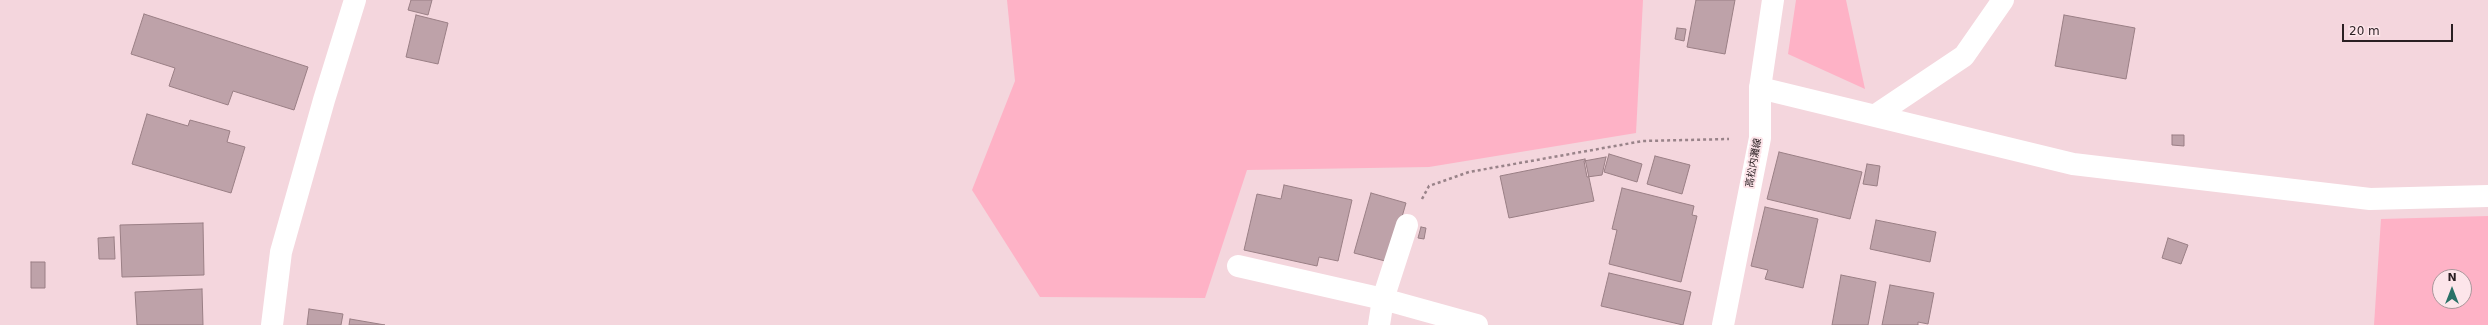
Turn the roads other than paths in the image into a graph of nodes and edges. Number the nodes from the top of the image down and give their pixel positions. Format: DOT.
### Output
graph roads {
  1 [pos="355,0"];
  2 [pos="1773,0"];
  3 [pos="2003,0"];
  4 [pos="1760,88"];
  5 [pos="1876,115"];
  6 [pos="2488,196"];
  7 [pos="1407,225"];
  8 [pos="1238,266"];
  9 [pos="1383,299"];
  10 [pos="272,325"];
  11 [pos="1378,325"];
  12 [pos="1477,325"];
  13 [pos="1723,325"];
  1 -- 10 [label="street"];
  2 -- 4 [label="street, 高松内灘線"];
  3 -- 5 [label="street"];
  4 -- 5 [label="street"];
  4 -- 13 [label="street, 高松内灘線"];
  5 -- 6 [label="street"];
  7 -- 9 [label="street"];
  8 -- 9 [label="street"];
  9 -- 11 [label="street"];
  9 -- 12 [label="street"];
}
